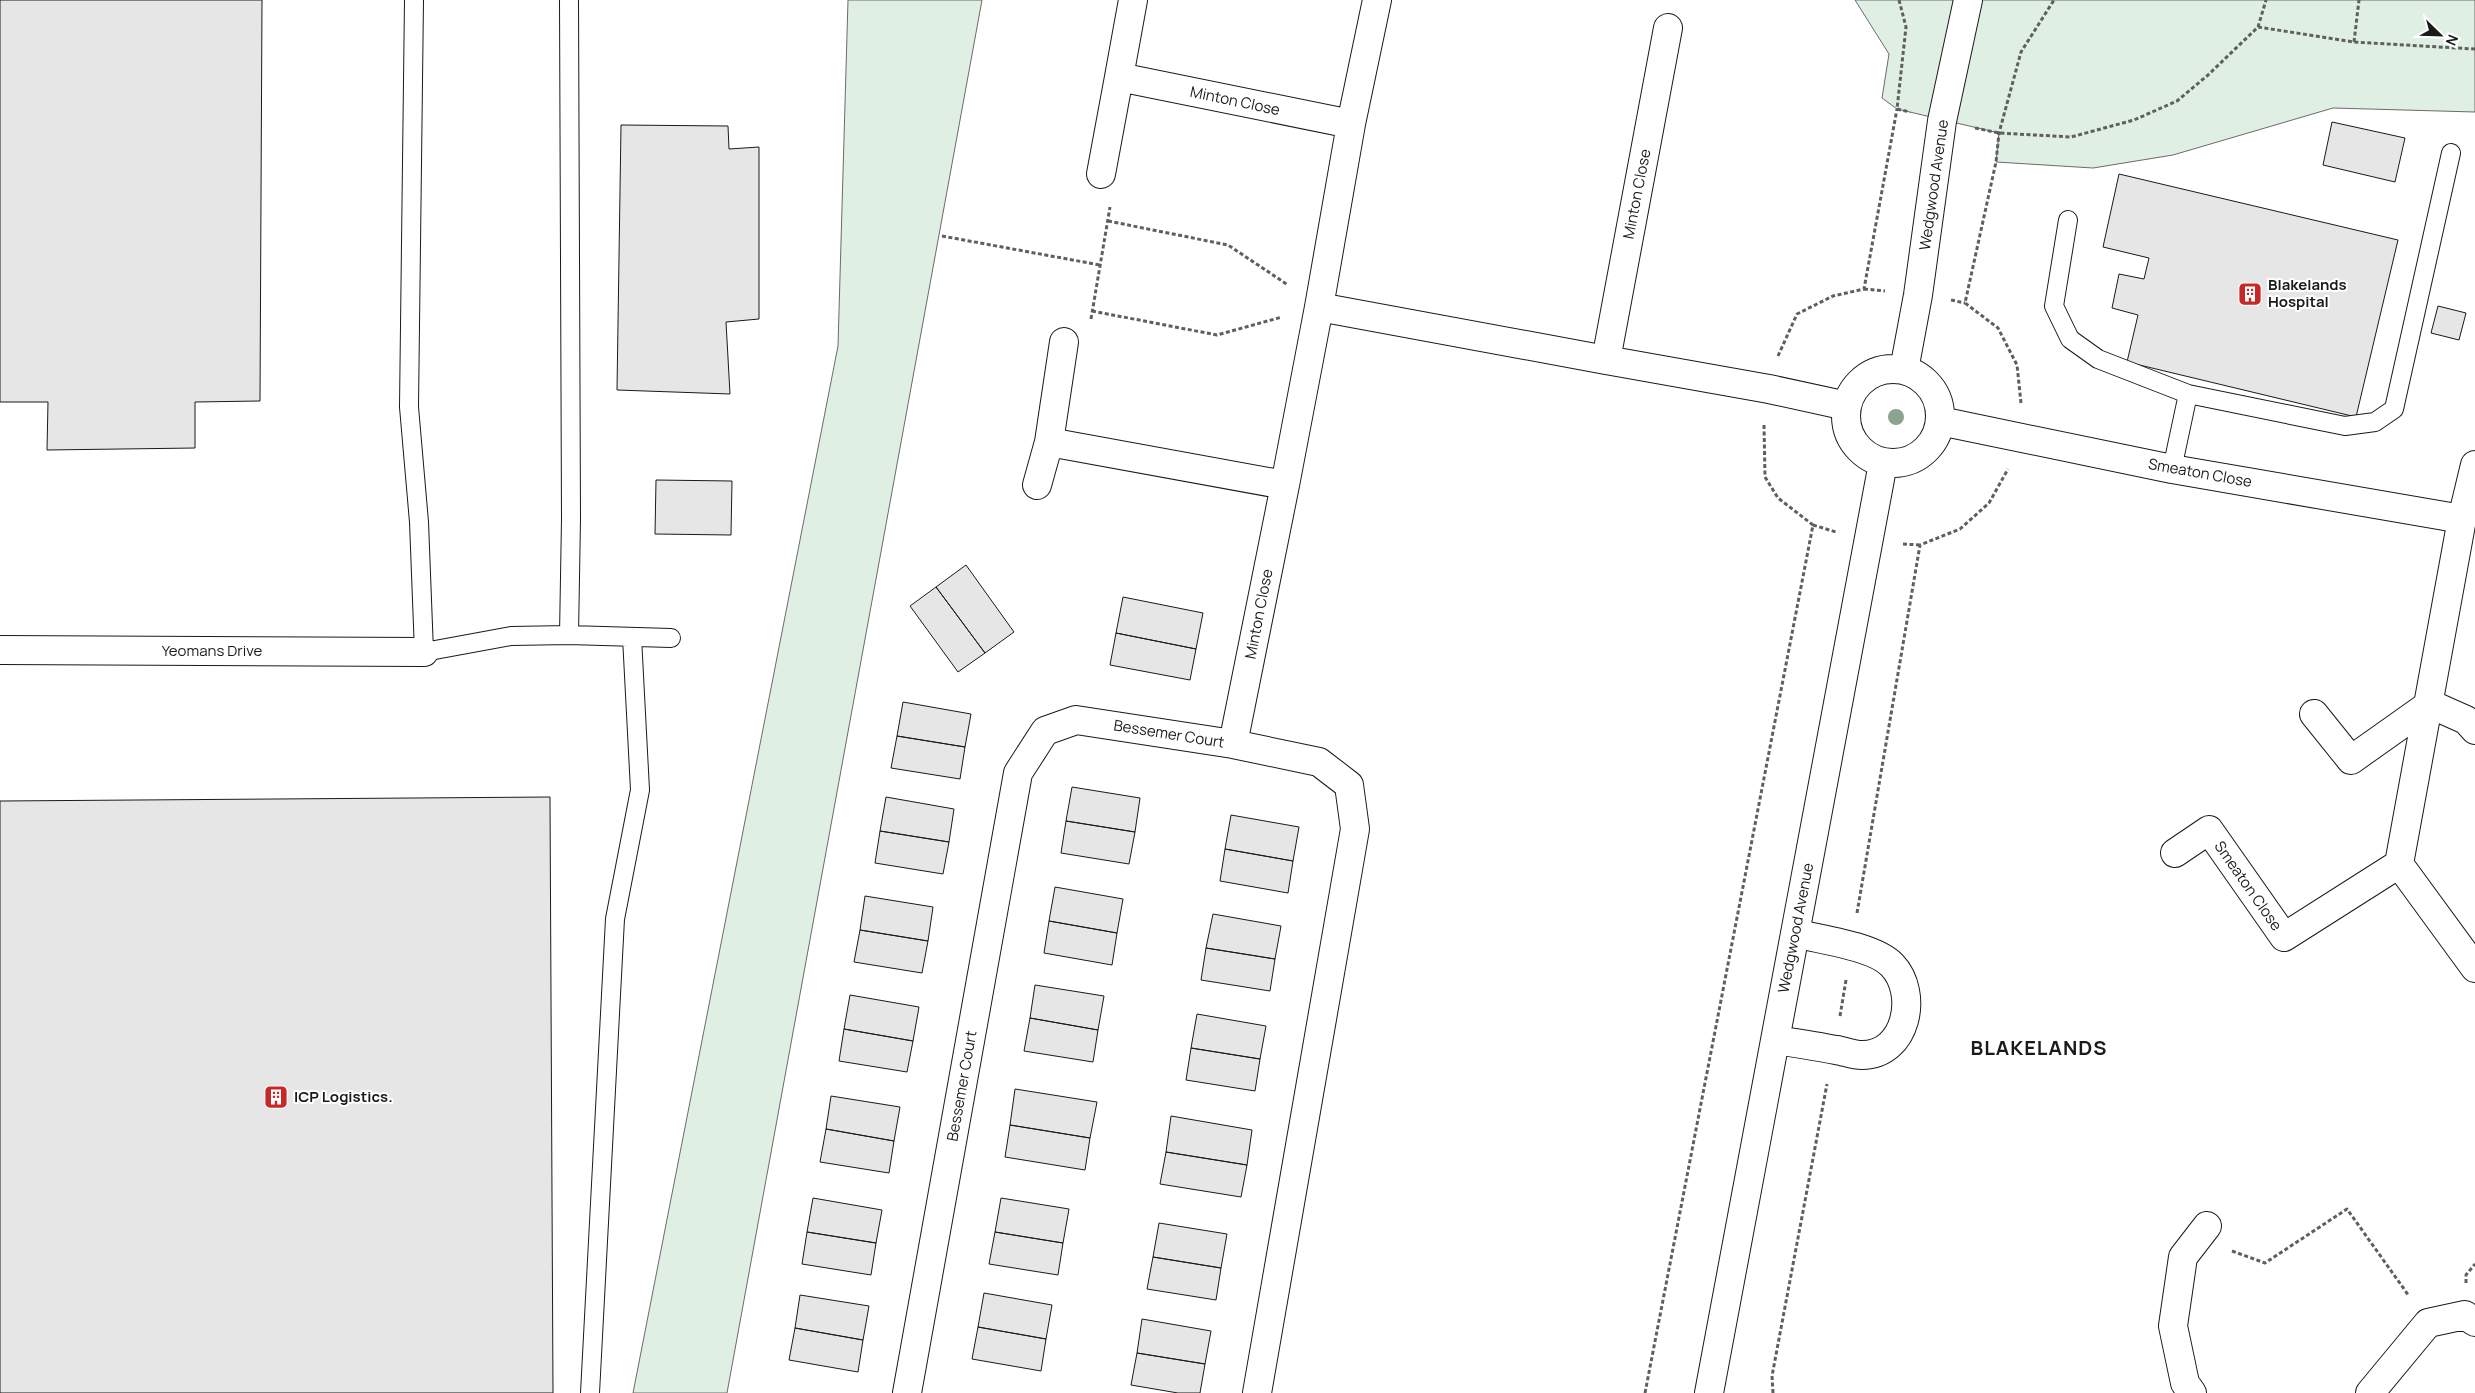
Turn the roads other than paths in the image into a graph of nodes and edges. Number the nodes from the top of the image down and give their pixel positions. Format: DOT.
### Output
graph roads {
  1 [pos="414,0"];
  2 [pos="569,0"];
  3 [pos="1134,0"];
  4 [pos="1377,0"];
  5 [pos="1968,0"];
  6 [pos="1668,28"];
  7 [pos="1119,77"];
  8 [pos="1351,124"];
  9 [pos="2452,153"];
  10 [pos="1101,174"];
  11 [pos="2068,220"];
  12 [pos="1319,307"];
  13 [pos="1064,342"];
  14 [pos="1606,360"];
  15 [pos="1904,370"];
  16 [pos="2188,394"];
  17 [pos="1847,406"];
  18 [pos="1940,422"];
  19 [pos="1049,442"];
  20 [pos="1883,463"];
  21 [pos="2475,465"];
  22 [pos="2172,469"];
  23 [pos="1285,485"];
  24 [pos="1037,486"];
  25 [pos="2462,519"];
  26 [pos="568,635"];
  27 [pos="632,637"];
  28 [pos="671,638"];
  29 [pos="0,650"];
  30 [pos="424,652"];
  31 [pos="2430,704"];
  32 [pos="2314,714"];
  33 [pos="2475,730"];
  34 [pos="1232,744"];
  35 [pos="2176,853"];
  36 [pos="2399,864"];
  37 [pos="1795,933"];
  38 [pos="2475,968"];
  39 [pos="1775,1040"];
  40 [pos="2207,1226"];
  41 [pos="2475,1322"];
  42 [pos="590,1393"];
  43 [pos="907,1393"];
  44 [pos="1257,1393"];
  45 [pos="1710,1393"];
  46 [pos="2192,1393"];
  47 [pos="2370,1393"];
  1 -- 30 [label="lane"];
  2 -- 26 [label="lane"];
  3 -- 7 [label="street"];
  4 -- 8 [label="street, Minton Close"];
  5 -- 15 [label="street, Wedgwood Avenue"];
  6 -- 14 [label="street, Minton Close"];
  7 -- 8 [label="street, Minton Close"];
  7 -- 10 [label="street"];
  8 -- 12 [label="street, Minton Close"];
  9 -- 16 [label="lane"];
  11 -- 16 [label="lane"];
  12 -- 14 [label="street"];
  12 -- 23 [label="street, Minton Close"];
  13 -- 19 [label="street"];
  14 -- 17 [label="street"];
  15 -- 17 [label="street"];
  15 -- 18 [label="street"];
  16 -- 22 [label="lane"];
  17 -- 20 [label="street"];
  18 -- 20 [label="street"];
  18 -- 22 [label="street, Smeaton Close"];
  19 -- 23 [label="street"];
  19 -- 24 [label="street"];
  20 -- 37 [label="street, Wedgwood Avenue"];
  21 -- 25 [label="street"];
  22 -- 25 [label="street, Smeaton Close"];
  23 -- 34 [label="street, Minton Close"];
  25 -- 31 [label="street"];
  26 -- 27 [label="lane"];
  26 -- 30 [label="lane"];
  27 -- 28 [label="lane"];
  27 -- 42 [label="lane"];
  29 -- 30 [label="street, Yeomans Drive"];
  31 -- 32 [label="street"];
  31 -- 33 [label="street"];
  31 -- 36 [label="street"];
  34 -- 43 [label="street, Bessemer Court"];
  34 -- 44 [label="street, Bessemer Court"];
  35 -- 36 [label="street, Smeaton Close"];
  36 -- 38 [label="street"];
  37 -- 39 [label="street, Wedgwood Avenue"];
  37 -- 39 [label="street"];
  39 -- 45 [label="street, Wedgwood Avenue"];
  40 -- 46 [label="street"];
  41 -- 47 [label="street"];
}
